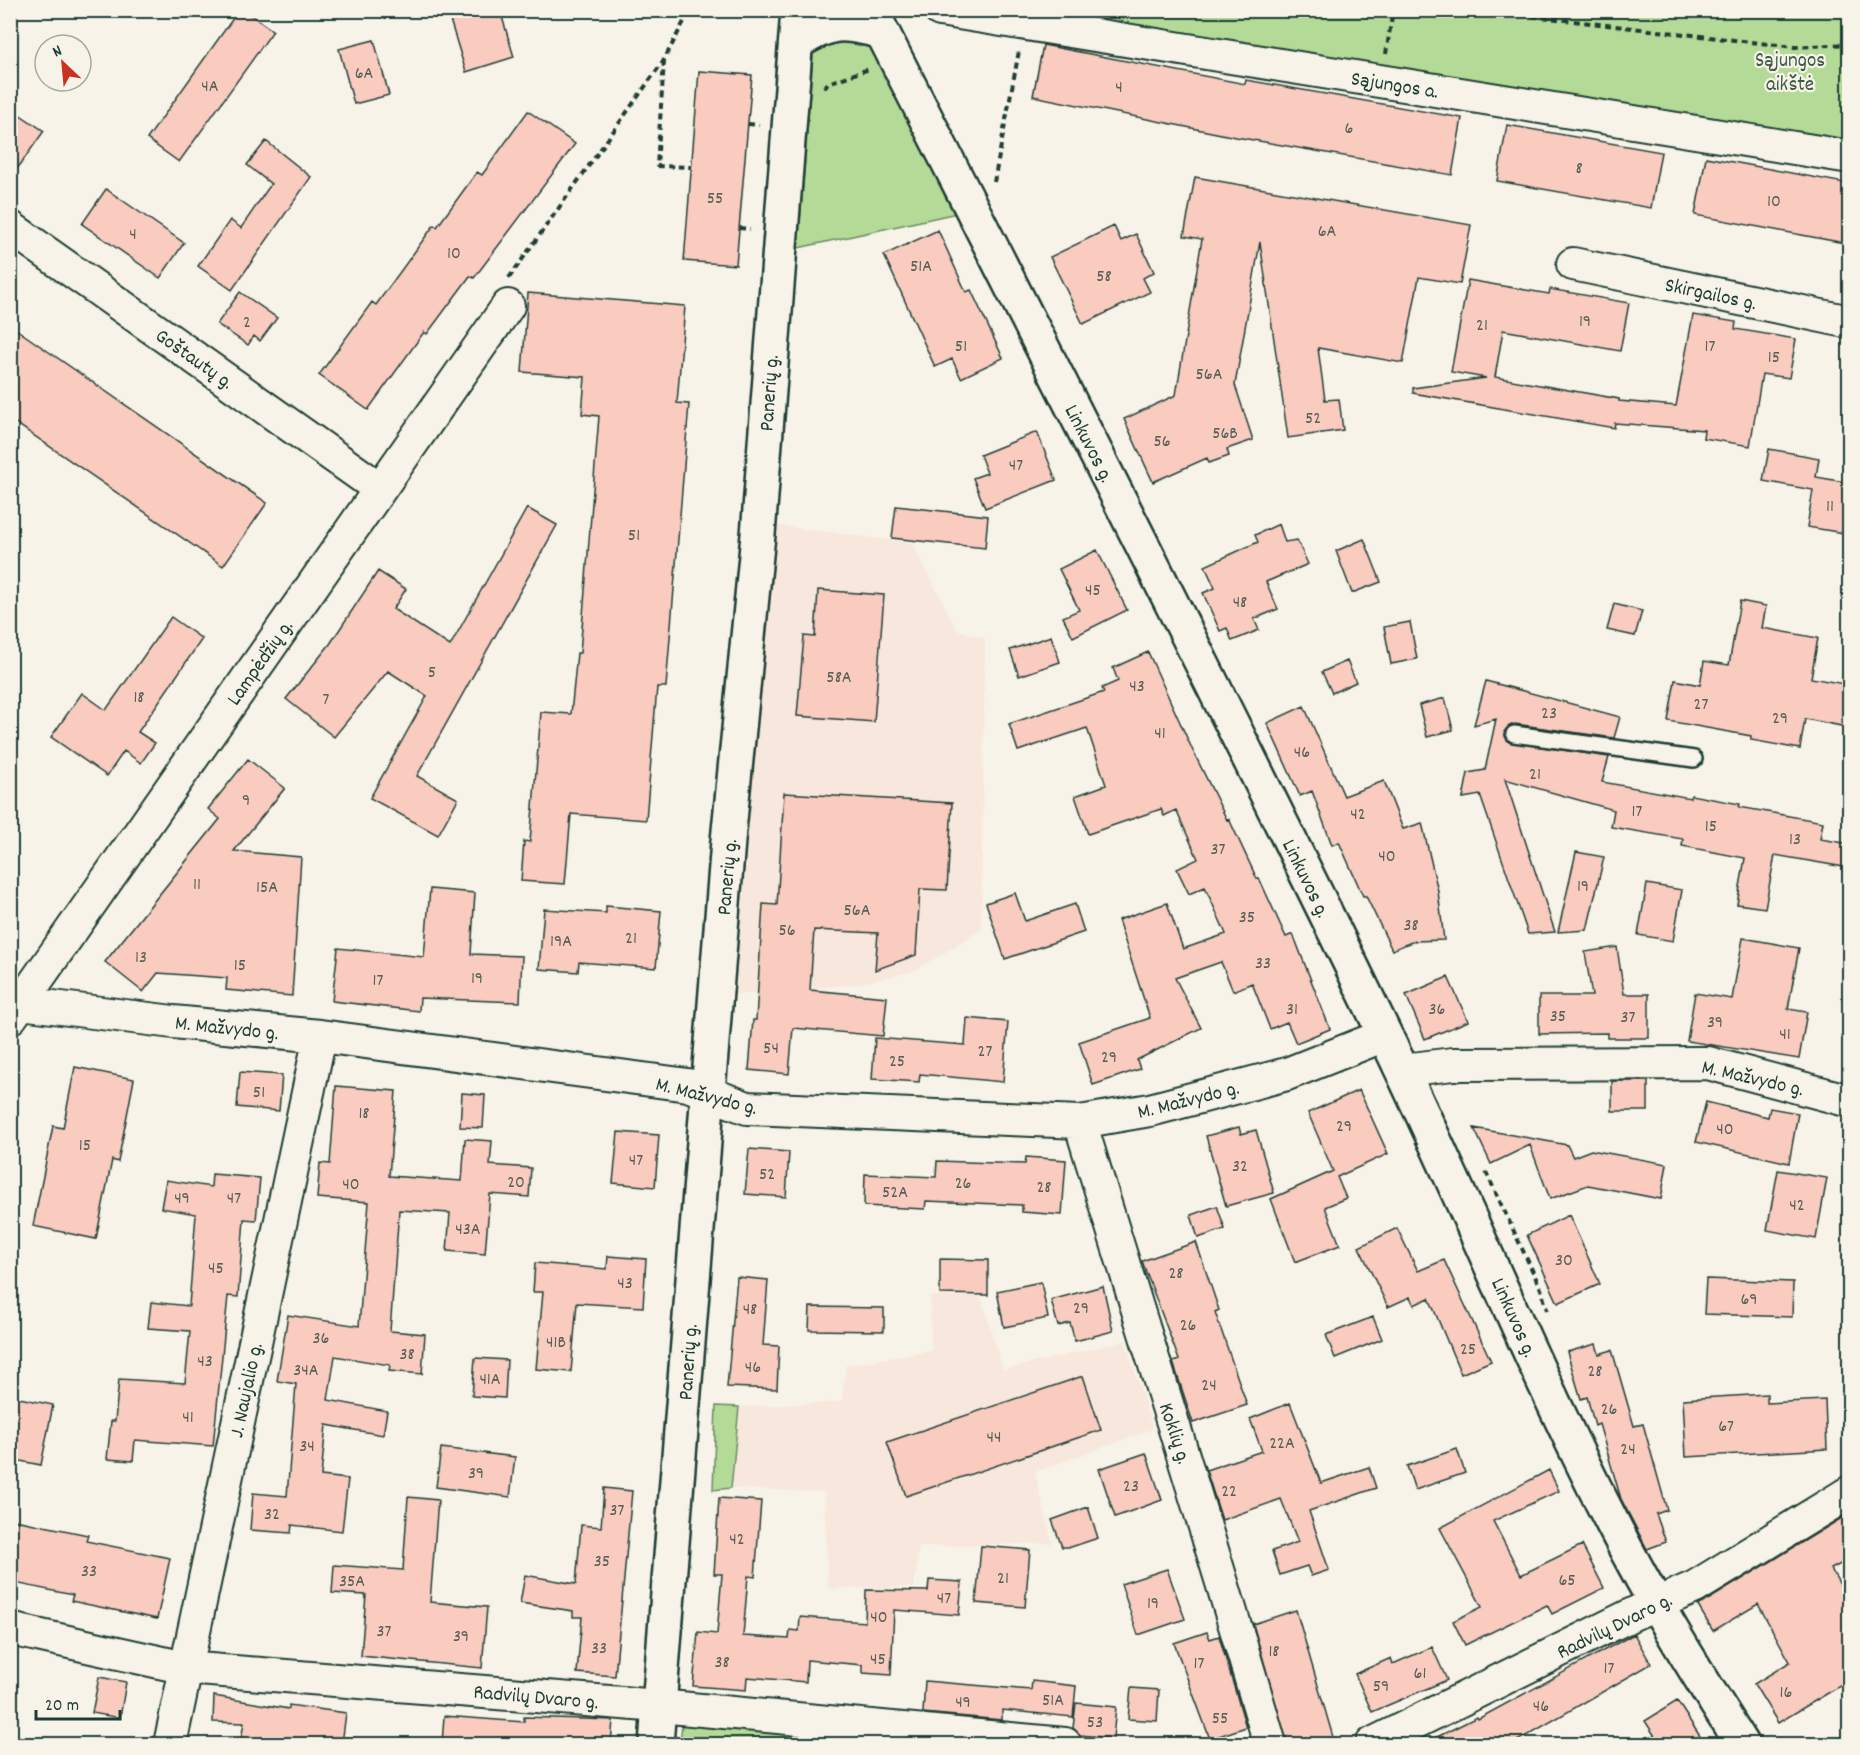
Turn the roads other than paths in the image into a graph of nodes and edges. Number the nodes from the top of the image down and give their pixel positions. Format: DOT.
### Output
graph roads {
  1 [pos="798,10"];
  2 [pos="940,10"];
  3 [pos="876,21"];
  4 [pos="796,43"];
  5 [pos="1850,157"];
  6 [pos="10,227"];
  7 [pos="1573,264"];
  8 [pos="508,306"];
  9 [pos="1850,322"];
  10 [pos="380,489"];
  11 [pos="1514,734"];
  12 [pos="1694,759"];
  13 [pos="16,1011"];
  14 [pos="1385,1035"];
  15 [pos="320,1036"];
  16 [pos="1404,1074"];
  17 [pos="708,1093"];
  18 [pos="1850,1101"];
  19 [pos="1080,1122"];
  20 [pos="1850,1492"];
  21 [pos="1657,1605"];
  22 [pos="10,1629"];
  23 [pos="186,1668"];
  24 [pos="659,1706"];
  25 [pos="935,1738"];
  26 [pos="170,1744"];
  27 [pos="656,1744"];
  28 [pos="1065,1744"];
  29 [pos="1270,1744"];
  30 [pos="1372,1744"];
  31 [pos="1742,1744"];
  1 -- 4 [label="street, Panerių g."];
  2 -- 5 [label="street, Sąjungos a."];
  3 -- 4 [label="street"];
  3 -- 14 [label="street, Linkuvos g."];
  4 -- 17 [label="street, Panerių g."];
  6 -- 10 [label="street, Goštautų g."];
  7 -- 9 [label="street, Skirgailos g."];
  8 -- 10 [label="street, Lampėdžių g."];
  10 -- 13 [label="street, Lampėdžių g."];
  11 -- 12 [label="lane"];
  13 -- 15 [label="street, M. Mažvydo g."];
  14 -- 16 [label="street, Linkuvos g."];
  14 -- 19 [label="street, M. Mažvydo g."];
  15 -- 17 [label="street, M. Mažvydo g."];
  15 -- 23 [label="street, J. Naujalio g."];
  16 -- 18 [label="street, M. Mažvydo g."];
  16 -- 21 [label="street, Linkuvos g."];
  17 -- 19 [label="street, M. Mažvydo g."];
  17 -- 24 [label="street, Panerių g."];
  19 -- 29 [label="street, Koklių g."];
  20 -- 21 [label="street, Radvilų Dvaro g."];
  21 -- 30 [label="street, Radvilų Dvaro g."];
  21 -- 31 [label="street, Linkuvos g."];
  22 -- 23 [label="street, Radvilų Dvaro g."];
  23 -- 24 [label="street, Radvilų Dvaro g."];
  23 -- 26 [label="street, J. Naujalio g."];
  24 -- 25 [label="street, Radvilų Dvaro g."];
  24 -- 27 [label="street, Panerių g."];
  25 -- 28 [label="street, Radvilų Dvaro g."];
}
